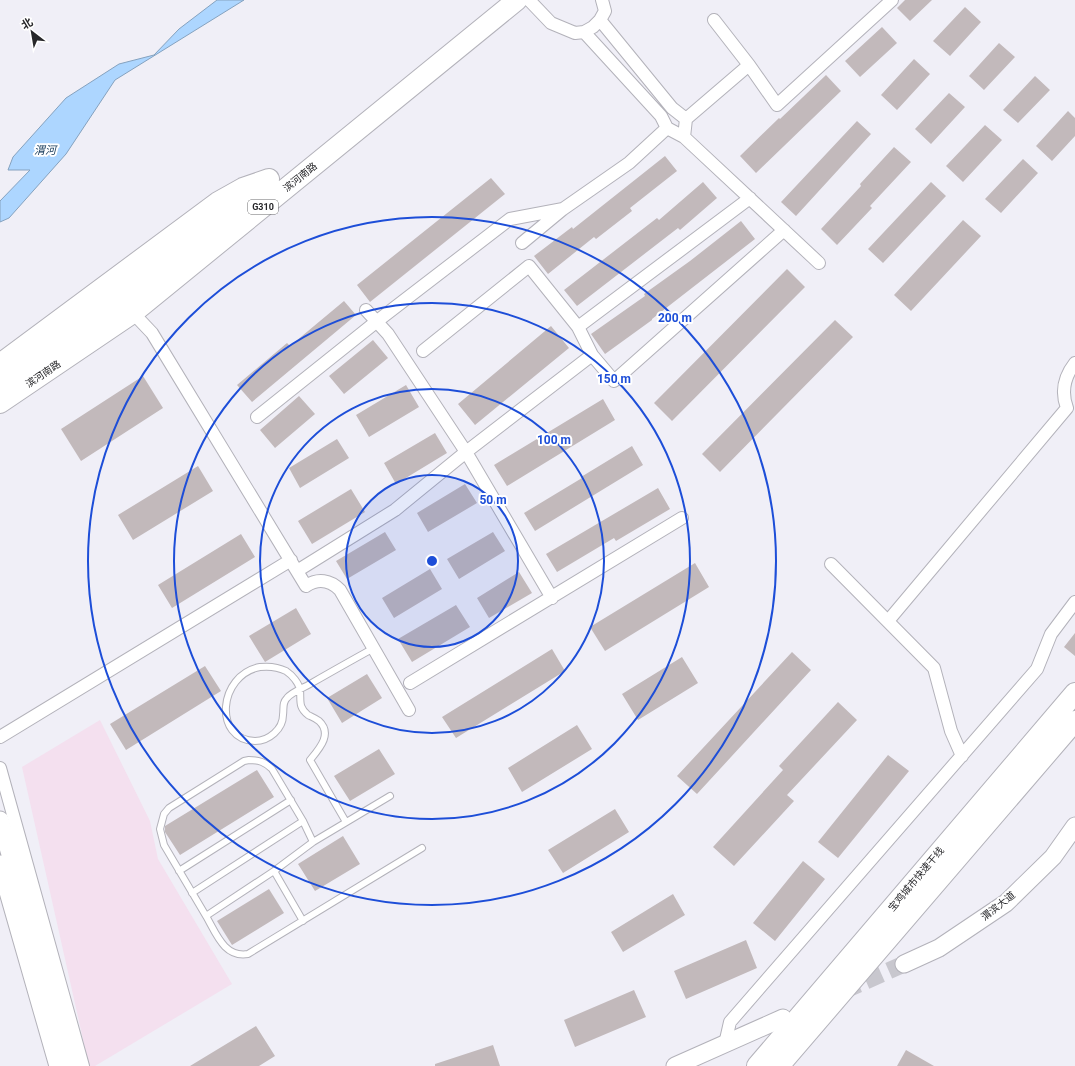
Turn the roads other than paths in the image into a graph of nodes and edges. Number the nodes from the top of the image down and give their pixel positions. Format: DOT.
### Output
graph roads {
  1 [pos="498,0"];
  2 [pos="517,0"];
  3 [pos="529,0"];
  4 [pos="602,0"];
  5 [pos="892,0"];
  6 [pos="600,20"];
  7 [pos="714,20"];
  8 [pos="584,32"];
  9 [pos="749,66"];
  10 [pos="686,119"];
  11 [pos="667,128"];
  12 [pos="684,137"];
  13 [pos="282,175"];
  14 [pos="750,198"];
  15 [pos="563,209"];
  16 [pos="784,230"];
  17 [pos="522,243"];
  18 [pos="819,263"];
  19 [pos="366,310"];
  20 [pos="133,313"];
  21 [pos="376,322"];
  22 [pos="578,327"];
  23 [pos="423,351"];
  24 [pos="592,355"];
  25 [pos="1075,363"];
  26 [pos="0,364"];
  27 [pos="0,385"];
  28 [pos="0,404"];
  29 [pos="257,418"];
  30 [pos="466,452"];
  31 [pos="682,518"];
  32 [pos="290,560"];
  33 [pos="831,564"];
  34 [pos="297,570"];
  35 [pos="552,598"];
  36 [pos="1075,602"];
  37 [pos="888,621"];
  38 [pos="374,648"];
  39 [pos="410,682"];
  40 [pos="300,690"];
  41 [pos="1075,693"];
  42 [pos="409,710"];
  43 [pos="1075,721"];
  44 [pos="0,737"];
  45 [pos="962,756"];
  46 [pos="0,768"];
  47 [pos="390,796"];
  48 [pos="291,800"];
  49 [pos="5,808"];
  50 [pos="0,820"];
  51 [pos="303,821"];
  52 [pos="346,822"];
  53 [pos="1075,826"];
  54 [pos="313,842"];
  55 [pos="422,848"];
  56 [pos="0,864"];
  57 [pos="179,871"];
  58 [pos="274,871"];
  59 [pos="192,892"];
  60 [pos="206,916"];
  61 [pos="303,921"];
  62 [pos="904,964"];
  63 [pos="783,1018"];
  64 [pos="724,1044"];
  65 [pos="58,1066"];
  66 [pos="72,1066"];
  67 [pos="83,1066"];
  68 [pos="675,1066"];
  69 [pos="757,1066"];
  70 [pos="779,1066"];
  1 -- 13 [label="highway, 滨河南路 / G310"];
  2 -- 20 [label="highway, 滨河南路 / G310"];
  3 -- 8 [label="street"];
  4 -- 6 [label="street"];
  5 -- 9 [label="street"];
  6 -- 8 [label="street"];
  6 -- 10 [label="street"];
  7 -- 9 [label="street"];
  8 -- 11 [label="street"];
  9 -- 10 [label="street"];
  10 -- 12 [label="street"];
  11 -- 12 [label="street"];
  11 -- 15 [label="street"];
  12 -- 14 [label="street"];
  13 -- 26 [label="highway"];
  13 -- 27 [label="highway, 滨河南路 / G310"];
  14 -- 16 [label="street"];
  14 -- 22 [label="street"];
  15 -- 17 [label="street"];
  15 -- 21 [label="street"];
  16 -- 18 [label="street"];
  16 -- 24 [label="street"];
  19 -- 21 [label="street"];
  20 -- 28 [label="highway, 滨河南路 / G310"];
  20 -- 32 [label="street"];
  21 -- 29 [label="street"];
  21 -- 30 [label="street"];
  22 -- 23 [label="street"];
  22 -- 24 [label="street"];
  24 -- 30 [label="street"];
  25 -- 37 [label="street"];
  30 -- 34 [label="street"];
  30 -- 35 [label="street"];
  31 -- 35 [label="street"];
  32 -- 34 [label="street"];
  32 -- 44 [label="street"];
  33 -- 37 [label="street"];
  34 -- 38 [label="street"];
  35 -- 39 [label="street"];
  36 -- 45 [label="street"];
  37 -- 45 [label="street"];
  38 -- 40 [label="lane"];
  38 -- 42 [label="street"];
  40 -- 40 [label="lane"];
  40 -- 52 [label="lane"];
  41 -- 69 [label="highway, 宝鸡城市快速干线"];
  43 -- 70 [label="highway, 宝鸡城市快速干线"];
  45 -- 64 [label="street"];
  46 -- 49 [label="street"];
  47 -- 52 [label="lane"];
  48 -- 51 [label="lane"];
  48 -- 57 [label="lane"];
  48 -- 57 [label="lane"];
  49 -- 67 [label="street"];
  50 -- 66 [label="main road"];
  51 -- 54 [label="lane"];
  51 -- 59 [label="lane"];
  52 -- 54 [label="lane"];
  53 -- 62 [label="main road, 渭滨大道"];
  54 -- 58 [label="lane"];
  55 -- 61 [label="lane"];
  56 -- 65 [label="main road"];
  57 -- 59 [label="lane"];
  58 -- 60 [label="lane"];
  58 -- 61 [label="lane"];
  59 -- 60 [label="lane"];
  60 -- 61 [label="lane"];
  63 -- 64 [label="main road"];
  64 -- 68 [label="main road"];
}
